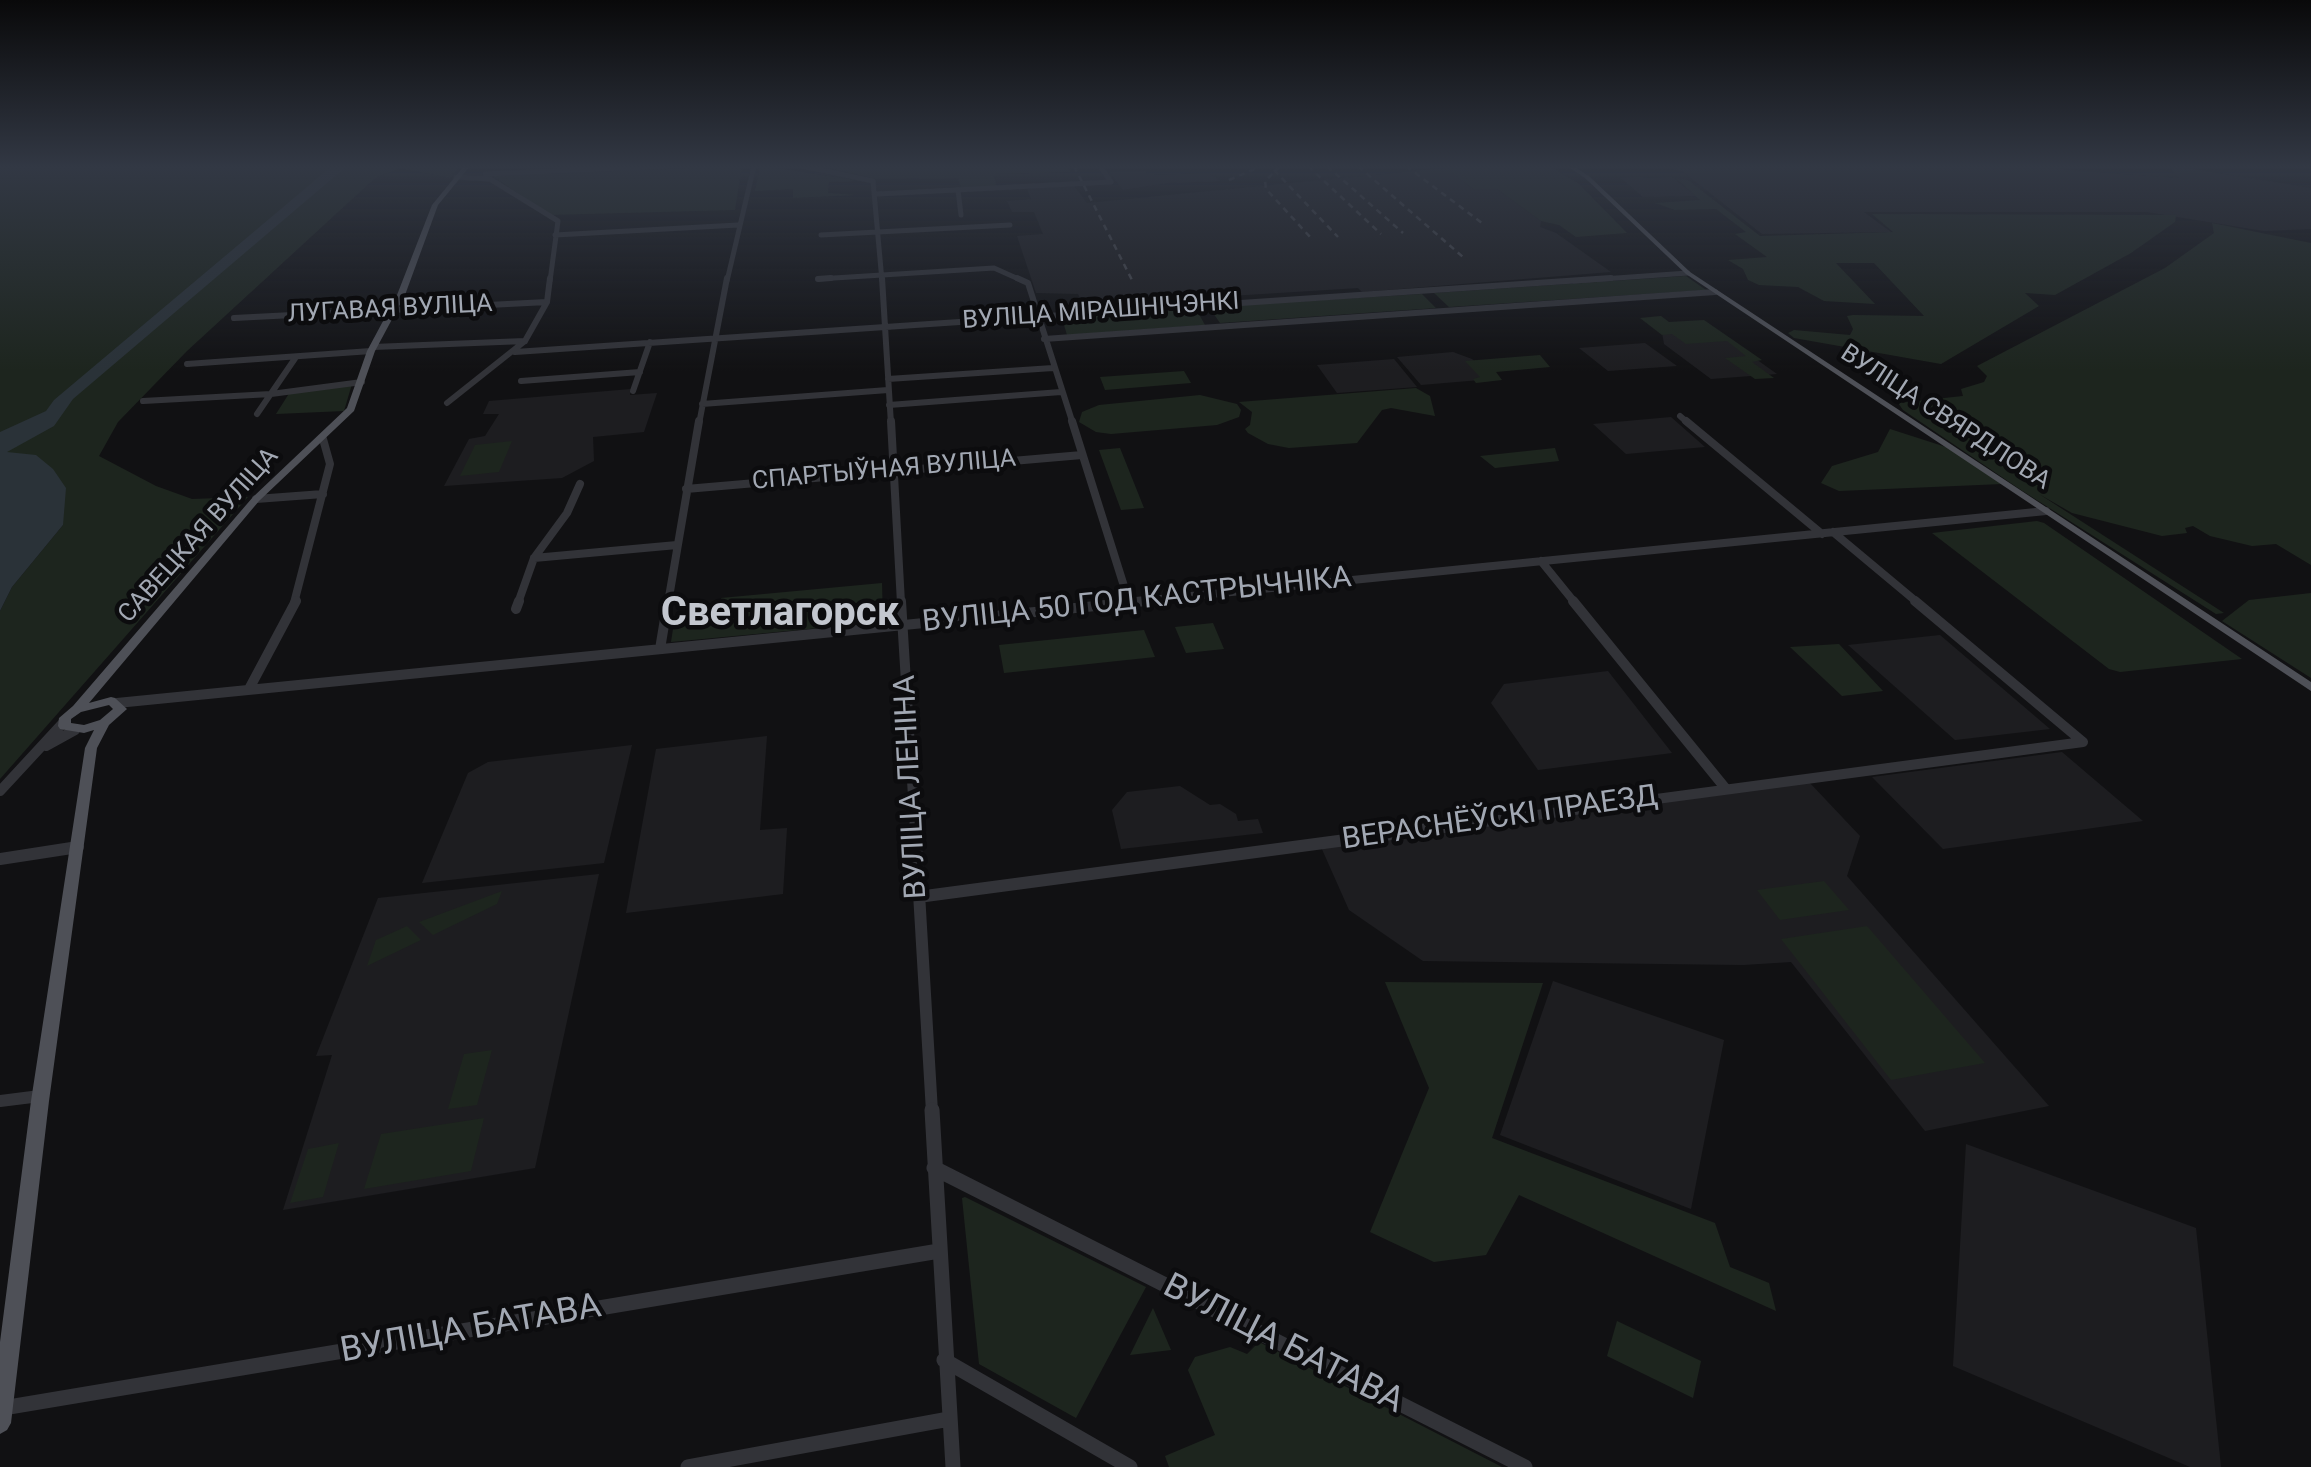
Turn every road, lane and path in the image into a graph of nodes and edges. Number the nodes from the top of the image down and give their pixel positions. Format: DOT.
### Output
graph roads {
  1 [pos="424,234"];
  2 [pos="565,234"];
  3 [pos="736,234"];
  4 [pos="843,234"];
  5 [pos="880,234"];
  6 [pos="1647,234"];
  7 [pos="555,235"];
  8 [pos="820,236"];
  9 [pos="1688,274"];
  10 [pos="882,275"];
  11 [pos="818,279"];
  12 [pos="1427,291"];
  13 [pos="1715,292"];
  14 [pos="547,302"];
  15 [pos="1201,306"];
  16 [pos="395,310"];
  17 [pos="1448,310"];
  18 [pos="1037,316"];
  19 [pos="234,318"];
  20 [pos="886,326"];
  21 [pos="1212,327"];
  22 [pos="716,338"];
  23 [pos="1044,339"];
  24 [pos="525,341"];
  25 [pos="650,342"];
  26 [pos="288,346"];
  27 [pos="372,349"];
  28 [pos="515,352"];
  29 [pos="296,357"];
  30 [pos="276,358"];
  31 [pos="188,364"];
  32 [pos="1054,368"];
  33 [pos="640,372"];
  34 [pos="521,381"];
  35 [pos="362,382"];
  36 [pos="888,385"];
  37 [pos="633,391"];
  38 [pos="1061,392"];
  39 [pos="271,394"];
  40 [pos="143,400"];
  41 [pos="448,403"];
  42 [pos="702,404"];
  43 [pos="889,404"];
  44 [pos="257,414"];
  45 [pos="1680,416"];
  46 [pos="323,438"];
  47 [pos="1082,455"];
  48 [pos="892,470"];
  49 [pos="580,484"];
  50 [pos="686,489"];
  51 [pos="323,494"];
  52 [pos="256,499"];
  53 [pos="2046,511"];
  54 [pos="1827,533"];
  55 [pos="677,545"];
  56 [pos="534,558"];
  57 [pos="1541,561"];
  58 [pos="1128,602"];
  59 [pos="516,610"];
  60 [pos="904,624"];
  61 [pos="660,649"];
  62 [pos="103,678"];
  63 [pos="2311,687"];
  64 [pos="250,690"];
  65 [pos="113,706"];
  66 [pos="76,709"];
  67 [pos="104,723"];
  68 [pos="74,727"];
  69 [pos="90,748"];
  70 [pos="1726,789"];
  71 [pos="0,791"];
  72 [pos="78,848"];
  73 [pos="0,858"];
  74 [pos="918,897"];
  75 [pos="40,1096"];
  76 [pos="0,1102"];
  77 [pos="934,1168"];
  78 [pos="939,1251"];
  79 [pos="944,1360"];
  80 [pos="1,1416"];
  81 [pos="950,1419"];
  82 [pos="688,1467"];
  83 [pos="953,1467"];
  84 [pos="1130,1467"];
  85 [pos="1524,1467"];
  1 -- 16 [label="main road, САВЕЦКАЯ ВУЛІЦА"];
  2 -- 7 [label="street"];
  3 -- 22 [label="street"];
  4 -- 8 [label="street"];
  5 -- 10 [label="street, ВУЛІЦА ЛЕНІНА"];
  6 -- 9 [label="main road, ВУЛІЦА СВЯРДЛОВА"];
  7 -- 14 [label="street"];
  9 -- 12 [label="street, ВУЛІЦА МІРАШНІЧЭНКІ"];
  9 -- 13 [label="main road, ВУЛІЦА СВЯРДЛОВА"];
  10 -- 11 [label="street"];
  10 -- 18 [label="street"];
  10 -- 20 [label="street, ВУЛІЦА ЛЕНІНА"];
  12 -- 15 [label="street, ВУЛІЦА МІРАШНІЧЭНКІ"];
  12 -- 17 [label="street"];
  13 -- 17 [label="street"];
  13 -- 53 [label="main road, ВУЛІЦА СВЯРДЛОВА"];
  14 -- 16 [label="street, ЛУГАВАЯ ВУЛІЦА"];
  14 -- 24 [label="street"];
  15 -- 18 [label="street, ВУЛІЦА МІРАШНІЧЭНКІ"];
  15 -- 21 [label="street"];
  16 -- 19 [label="street, ЛУГАВАЯ ВУЛІЦА"];
  16 -- 27 [label="main road, САВЕЦКАЯ ВУЛІЦА"];
  17 -- 21 [label="street"];
  18 -- 20 [label="street, ВУЛІЦА МІРАШНІЧЭНКІ"];
  18 -- 23 [label="street"];
  20 -- 22 [label="street, ВУЛІЦА МІРАШНІЧЭНКІ"];
  20 -- 36 [label="street, ВУЛІЦА ЛЕНІНА"];
  21 -- 23 [label="street"];
  22 -- 25 [label="street, ВУЛІЦА МІРАШНІЧЭНКІ"];
  22 -- 42 [label="street"];
  23 -- 32 [label="street"];
  24 -- 27 [label="street"];
  24 -- 28 [label="street"];
  25 -- 28 [label="street, ВУЛІЦА МІРАШНІЧЭНКІ"];
  25 -- 33 [label="street"];
  26 -- 30 [label="street"];
  27 -- 29 [label="street"];
  27 -- 35 [label="main road, САВЕЦКАЯ ВУЛІЦА"];
  28 -- 41 [label="street"];
  29 -- 30 [label="street"];
  29 -- 39 [label="street"];
  30 -- 31 [label="street"];
  32 -- 36 [label="street"];
  32 -- 38 [label="street"];
  33 -- 34 [label="street"];
  33 -- 37 [label="street"];
  35 -- 39 [label="street"];
  35 -- 46 [label="main road, САВЕЦКАЯ ВУЛІЦА"];
  36 -- 42 [label="street"];
  36 -- 43 [label="street, ВУЛІЦА ЛЕНІНА"];
  38 -- 43 [label="street"];
  38 -- 47 [label="street"];
  39 -- 40 [label="street"];
  39 -- 44 [label="street"];
  42 -- 50 [label="street"];
  43 -- 48 [label="street, ВУЛІЦА ЛЕНІНА"];
  45 -- 54 [label="street"];
  46 -- 51 [label="street"];
  46 -- 52 [label="main road, САВЕЦКАЯ ВУЛІЦА"];
  47 -- 48 [label="street, СПАРТЫЎНАЯ ВУЛІЦА"];
  47 -- 58 [label="street"];
  48 -- 50 [label="street, СПАРТЫЎНАЯ ВУЛІЦА"];
  48 -- 60 [label="street, ВУЛІЦА ЛЕНІНА"];
  49 -- 56 [label="street"];
  50 -- 55 [label="street"];
  51 -- 52 [label="street"];
  51 -- 64 [label="street"];
  52 -- 62 [label="main road, САВЕЦКАЯ ВУЛІЦА"];
  53 -- 54 [label="street, ВУЛІЦА 50 ГОД КАСТРЫЧНІКА"];
  53 -- 63 [label="main road, ВУЛІЦА СВЯРДЛОВА"];
  54 -- 57 [label="street, ВУЛІЦА 50 ГОД КАСТРЫЧНІКА"];
  54 -- 70 [label="street, ВЕРАСНЁЎСКІ ПРАЕЗД"];
  55 -- 56 [label="street"];
  55 -- 61 [label="street"];
  56 -- 59 [label="street"];
  57 -- 58 [label="street, ВУЛІЦА 50 ГОД КАСТРЫЧНІКА"];
  57 -- 70 [label="street"];
  58 -- 60 [label="street, ВУЛІЦА 50 ГОД КАСТРЫЧНІКА"];
  60 -- 61 [label="street, ВУЛІЦА 50 ГОД КАСТРЫЧНІКА"];
  60 -- 74 [label="street, ВУЛІЦА ЛЕНІНА"];
  61 -- 64 [label="street, ВУЛІЦА 50 ГОД КАСТРЫЧНІКА"];
  62 -- 65 [label="main road"];
  62 -- 66 [label="main road, САВЕЦКАЯ ВУЛІЦА"];
  64 -- 65 [label="street, ВУЛІЦА 50 ГОД КАСТРЫЧНІКА"];
  65 -- 66 [label="main road"];
  65 -- 67 [label="main road"];
  66 -- 68 [label="main road, САВЕЦКАЯ ВУЛІЦА"];
  67 -- 68 [label="main road"];
  67 -- 69 [label="main road"];
  68 -- 69 [label="main road"];
  68 -- 71 [label="street"];
  69 -- 72 [label="main road"];
  70 -- 74 [label="street, ВЕРАСНЁЎСКІ ПРАЕЗД"];
  72 -- 73 [label="street"];
  72 -- 75 [label="main road"];
  74 -- 77 [label="street, ВУЛІЦА ЛЕНІНА"];
  75 -- 76 [label="street"];
  75 -- 80 [label="main road"];
  77 -- 78 [label="street, ВУЛІЦА ЛЕНІНА"];
  77 -- 85 [label="street, ВУЛІЦА БАТАВА"];
  78 -- 79 [label="street, ВУЛІЦА ЛЕНІНА"];
  78 -- 80 [label="street, ВУЛІЦА БАТАВА"];
  79 -- 81 [label="street, ВУЛІЦА ЛЕНІНА"];
  79 -- 84 [label="street"];
  81 -- 82 [label="street"];
  81 -- 83 [label="street, ВУЛІЦА ЛЕНІНА"];
}
